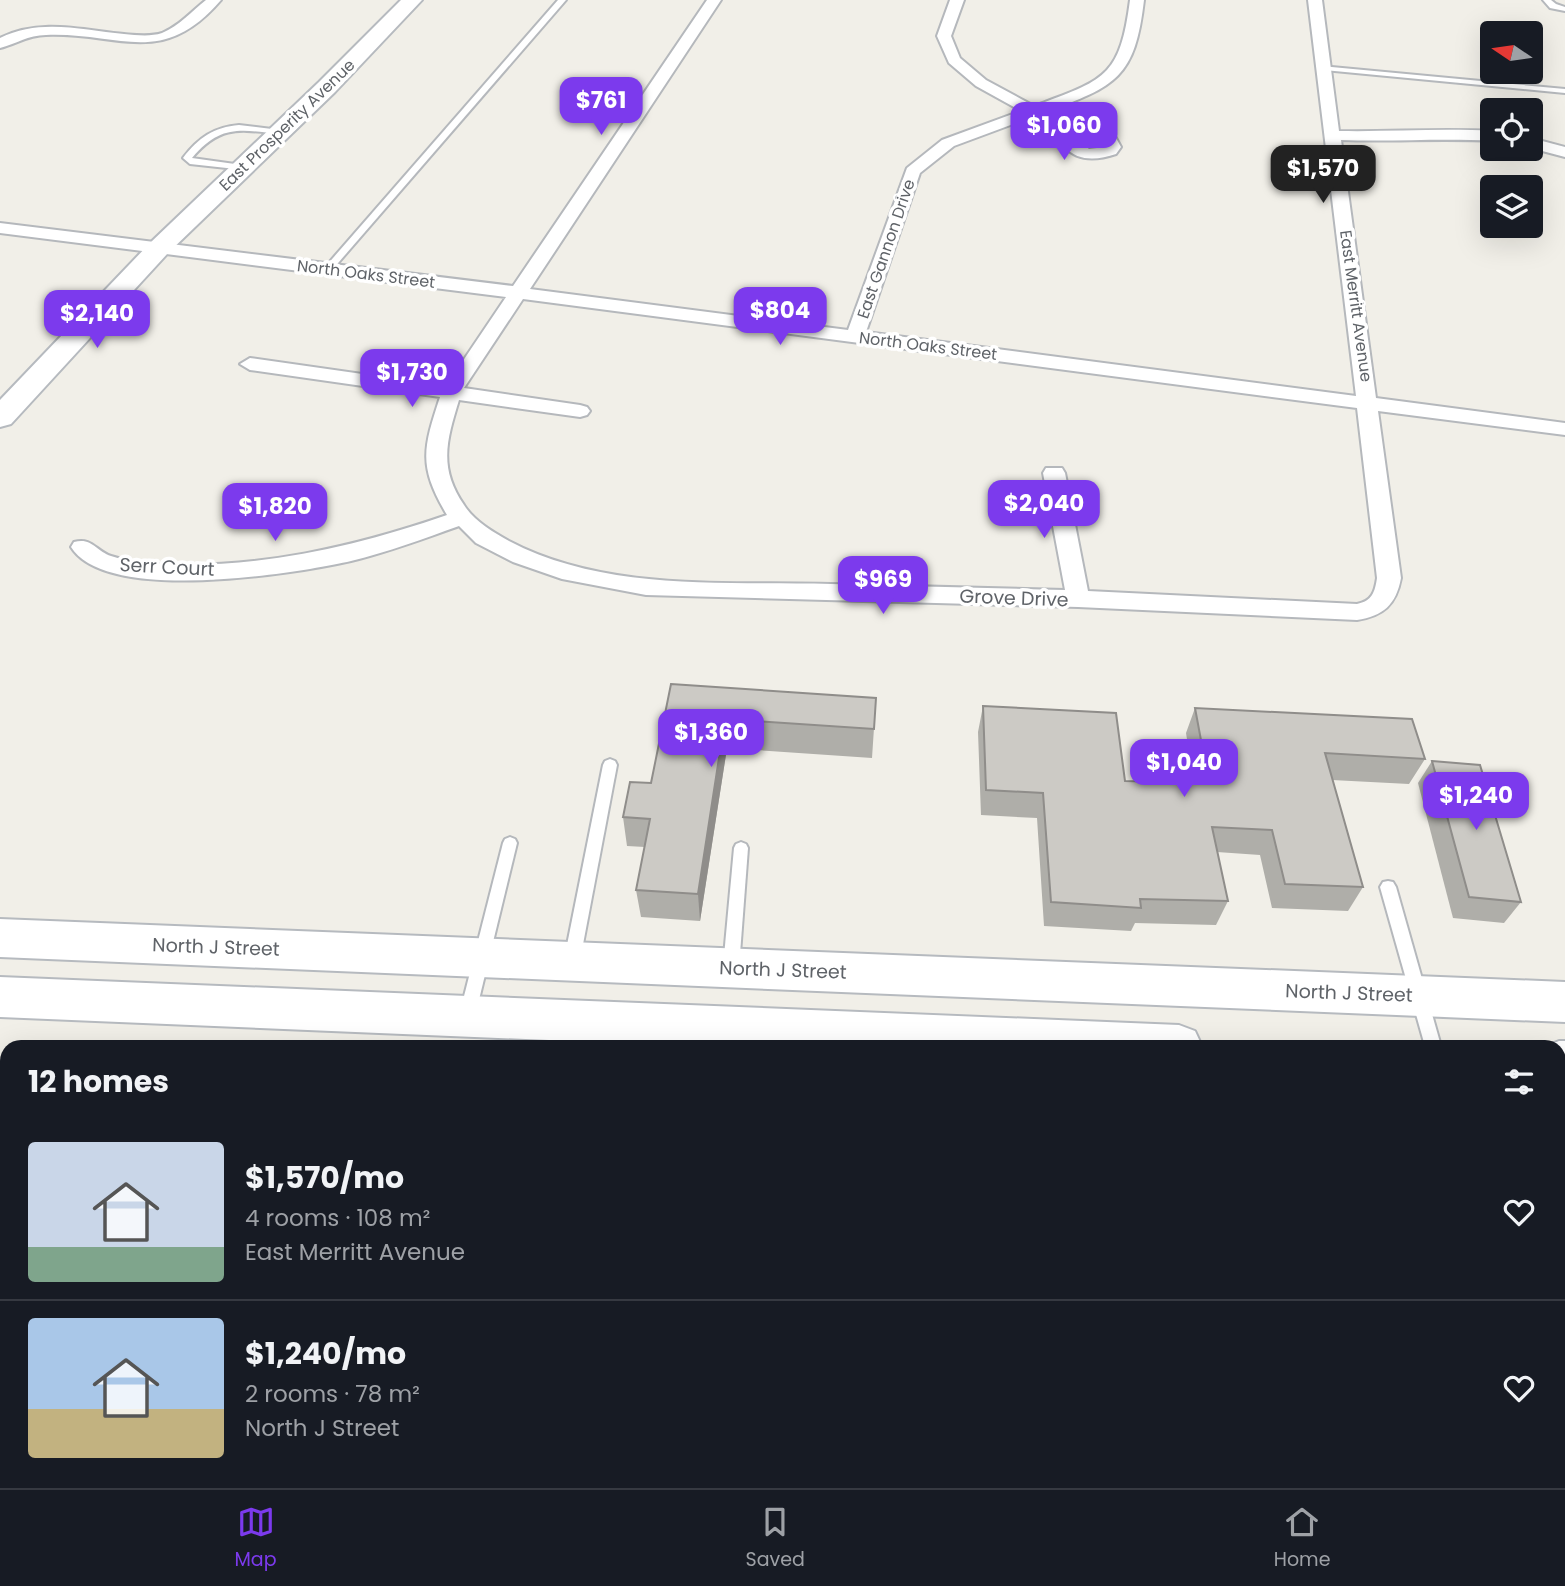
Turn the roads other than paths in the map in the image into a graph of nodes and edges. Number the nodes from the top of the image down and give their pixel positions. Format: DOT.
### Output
graph roads {
  1 [pos="214,0"];
  2 [pos="412,0"];
  3 [pos="562,0"];
  4 [pos="714,0"];
  5 [pos="957,0"];
  6 [pos="1137,0"];
  7 [pos="1315,0"];
  8 [pos="1547,0"];
  9 [pos="1565,9"];
  10 [pos="0,44"];
  11 [pos="1324,68"];
  12 [pos="1565,91"];
  13 [pos="1030,111"];
  14 [pos="281,132"];
  15 [pos="1333,135"];
  16 [pos="1480,135"];
  17 [pos="1080,137"];
  18 [pos="1543,146"];
  19 [pos="1565,152"];
  20 [pos="242,168"];
  21 [pos="0,228"];
  22 [pos="159,248"];
  23 [pos="329,268"];
  24 [pos="518,294"];
  25 [pos="855,337"];
  26 [pos="250,364"];
  27 [pos="451,393"];
  28 [pos="1369,404"];
  29 [pos="580,411"];
  30 [pos="0,418"];
  31 [pos="1565,429"];
  32 [pos="1054,473"];
  33 [pos="460,518"];
  34 [pos="82,547"];
  35 [pos="1077,599"];
  36 [pos="610,765"];
  37 [pos="510,842"];
  38 [pos="741,848"];
  39 [pos="1388,887"];
  40 [pos="0,938"];
  41 [pos="481,958"];
  42 [pos="572,962"];
  43 [pos="730,968"];
  44 [pos="1421,996"];
  45 [pos="0,997"];
  46 [pos="1565,1002"];
  47 [pos="467,1017"];
  48 [pos="1031,1040"];
  49 [pos="1432,1040"];
  1 -- 10 [label="street"];
  2 -- 14 [label="main road, East Prosperity Avenue"];
  3 -- 23 [label="lane"];
  4 -- 24 [label="street, Grove Drive"];
  5 -- 13 [label="street"];
  6 -- 13 [label="street, East Gannon Drive"];
  7 -- 11 [label="street, East Merritt Avenue"];
  8 -- 9 [label="lane"];
  11 -- 12 [label="lane"];
  11 -- 15 [label="street, East Merritt Avenue"];
  13 -- 17 [label="street"];
  13 -- 25 [label="street, East Gannon Drive"];
  14 -- 20 [label="main road, East Prosperity Avenue"];
  14 -- 20 [label="lane"];
  15 -- 16 [label="street"];
  15 -- 28 [label="street, East Merritt Avenue"];
  18 -- 19 [label="street"];
  20 -- 22 [label="main road, East Prosperity Avenue"];
  21 -- 22 [label="street, North Oaks Street"];
  22 -- 23 [label="street, North Oaks Street"];
  22 -- 30 [label="main road, East Prosperity Avenue"];
  23 -- 24 [label="street, North Oaks Street"];
  24 -- 25 [label="street, North Oaks Street"];
  24 -- 27 [label="street, Grove Drive"];
  25 -- 28 [label="street, North Oaks Street"];
  26 -- 27 [label="street"];
  27 -- 29 [label="street"];
  27 -- 33 [label="street, Grove Drive"];
  28 -- 31 [label="street, North Oaks Street"];
  28 -- 35 [label="street, Grove Drive"];
  32 -- 35 [label="street"];
  33 -- 34 [label="street, Serr Court"];
  33 -- 35 [label="street, Grove Drive"];
  36 -- 42 [label="lane"];
  37 -- 41 [label="lane"];
  38 -- 43 [label="lane"];
  39 -- 44 [label="lane"];
  40 -- 41 [label="main road, North J Street"];
  41 -- 42 [label="main road, North J Street"];
  41 -- 47 [label="lane"];
  42 -- 43 [label="main road, North J Street"];
  43 -- 44 [label="main road, North J Street"];
  44 -- 46 [label="main road, North J Street"];
  44 -- 49 [label="lane"];
  45 -- 47 [label="main road"];
  47 -- 48 [label="main road"];
}
